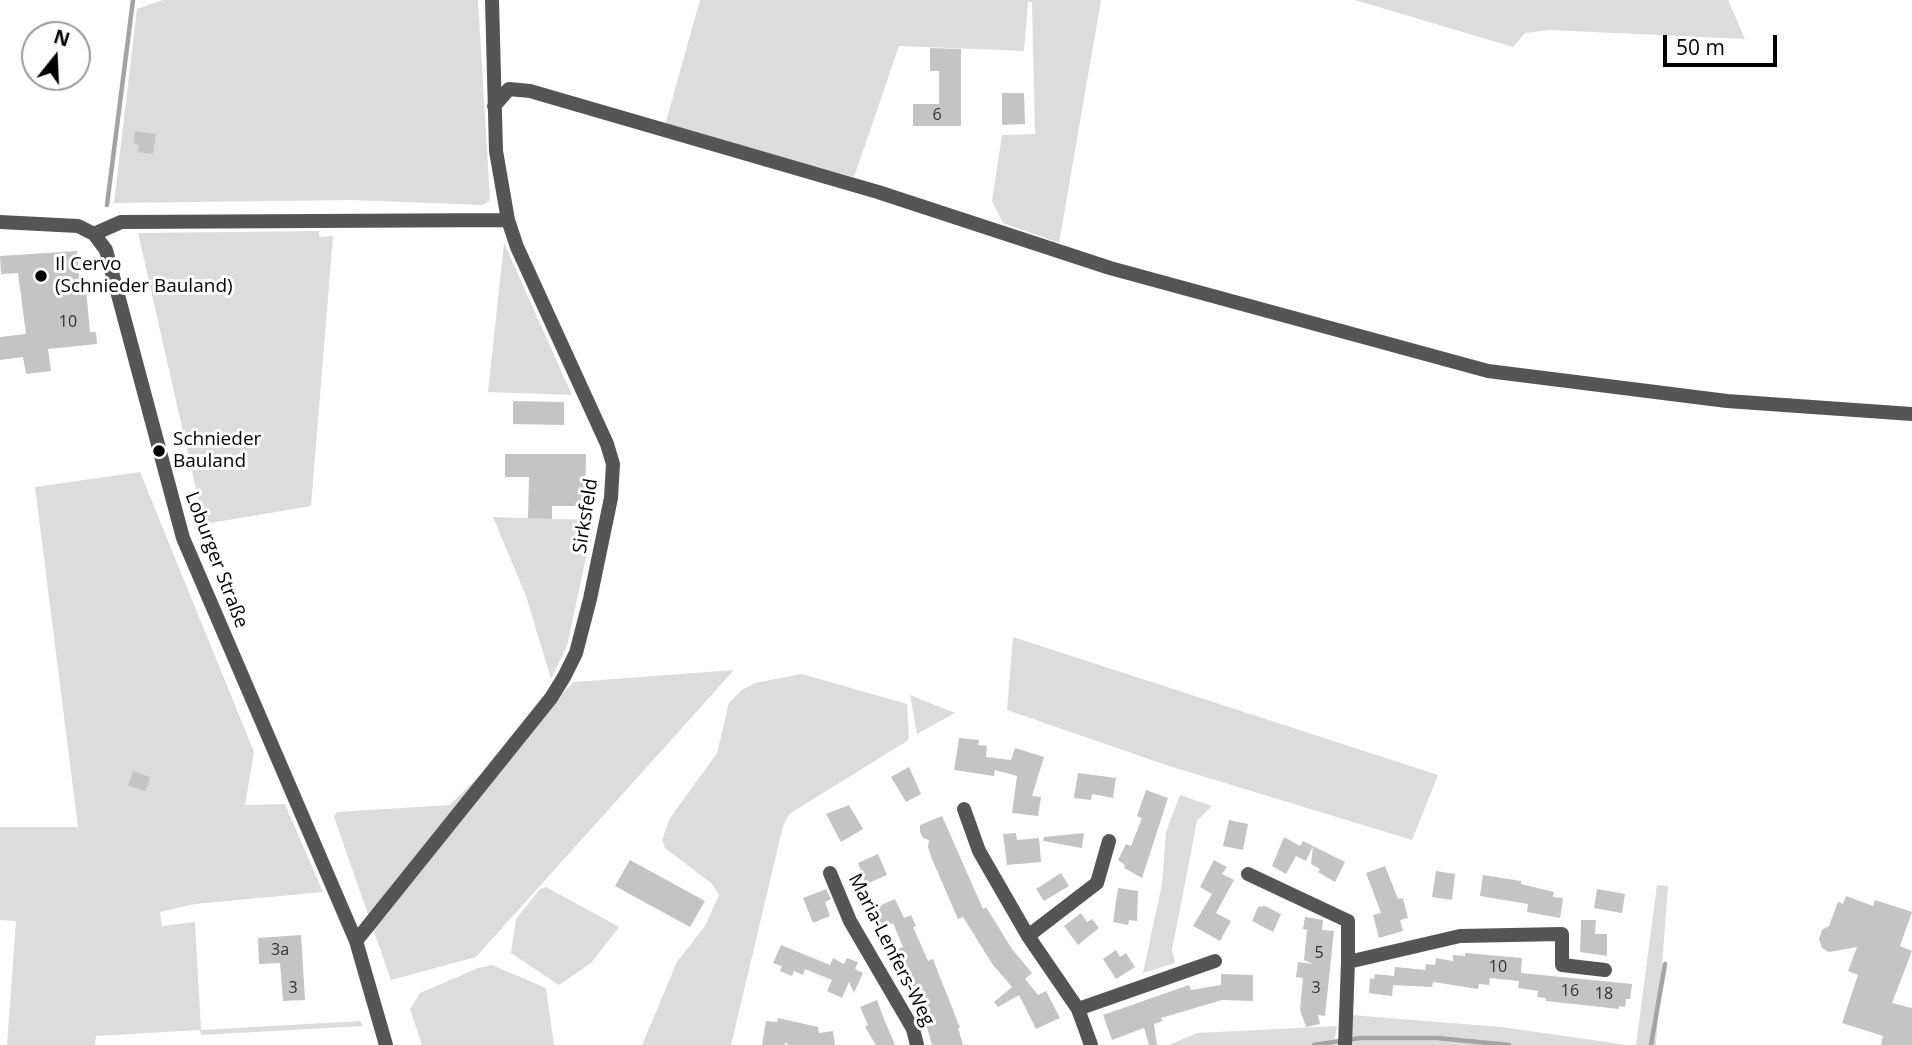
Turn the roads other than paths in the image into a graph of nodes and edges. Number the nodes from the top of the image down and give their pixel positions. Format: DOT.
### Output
graph roads {
  1 [pos="492,0"];
  2 [pos="494,106"];
  3 [pos="508,220"];
  4 [pos="0,222"];
  5 [pos="94,234"];
  6 [pos="1912,414"];
  7 [pos="964,809"];
  8 [pos="1109,841"];
  9 [pos="830,873"];
  10 [pos="1248,874"];
  11 [pos="1028,936"];
  12 [pos="356,941"];
  13 [pos="1215,961"];
  14 [pos="1348,962"];
  15 [pos="1605,970"];
  16 [pos="1078,1009"];
  17 [pos="386,1045"];
  18 [pos="917,1045"];
  19 [pos="1091,1045"];
  20 [pos="1346,1045"];
  1 -- 2 [label="street, Sirksfeld"];
  2 -- 3 [label="street, Sirksfeld"];
  2 -- 6 [label="street"];
  3 -- 5 [label="street"];
  3 -- 12 [label="street, Sirksfeld"];
  4 -- 5 [label="street"];
  5 -- 12 [label="street, Loburger Straße"];
  7 -- 11 [label="street"];
  8 -- 11 [label="street"];
  9 -- 18 [label="street, Maria-Lenfers-Weg"];
  10 -- 14 [label="street"];
  11 -- 16 [label="street"];
  12 -- 17 [label="street, Loburger Straße"];
  13 -- 16 [label="street"];
  14 -- 15 [label="street"];
  14 -- 20 [label="street"];
  16 -- 19 [label="street"];
}
